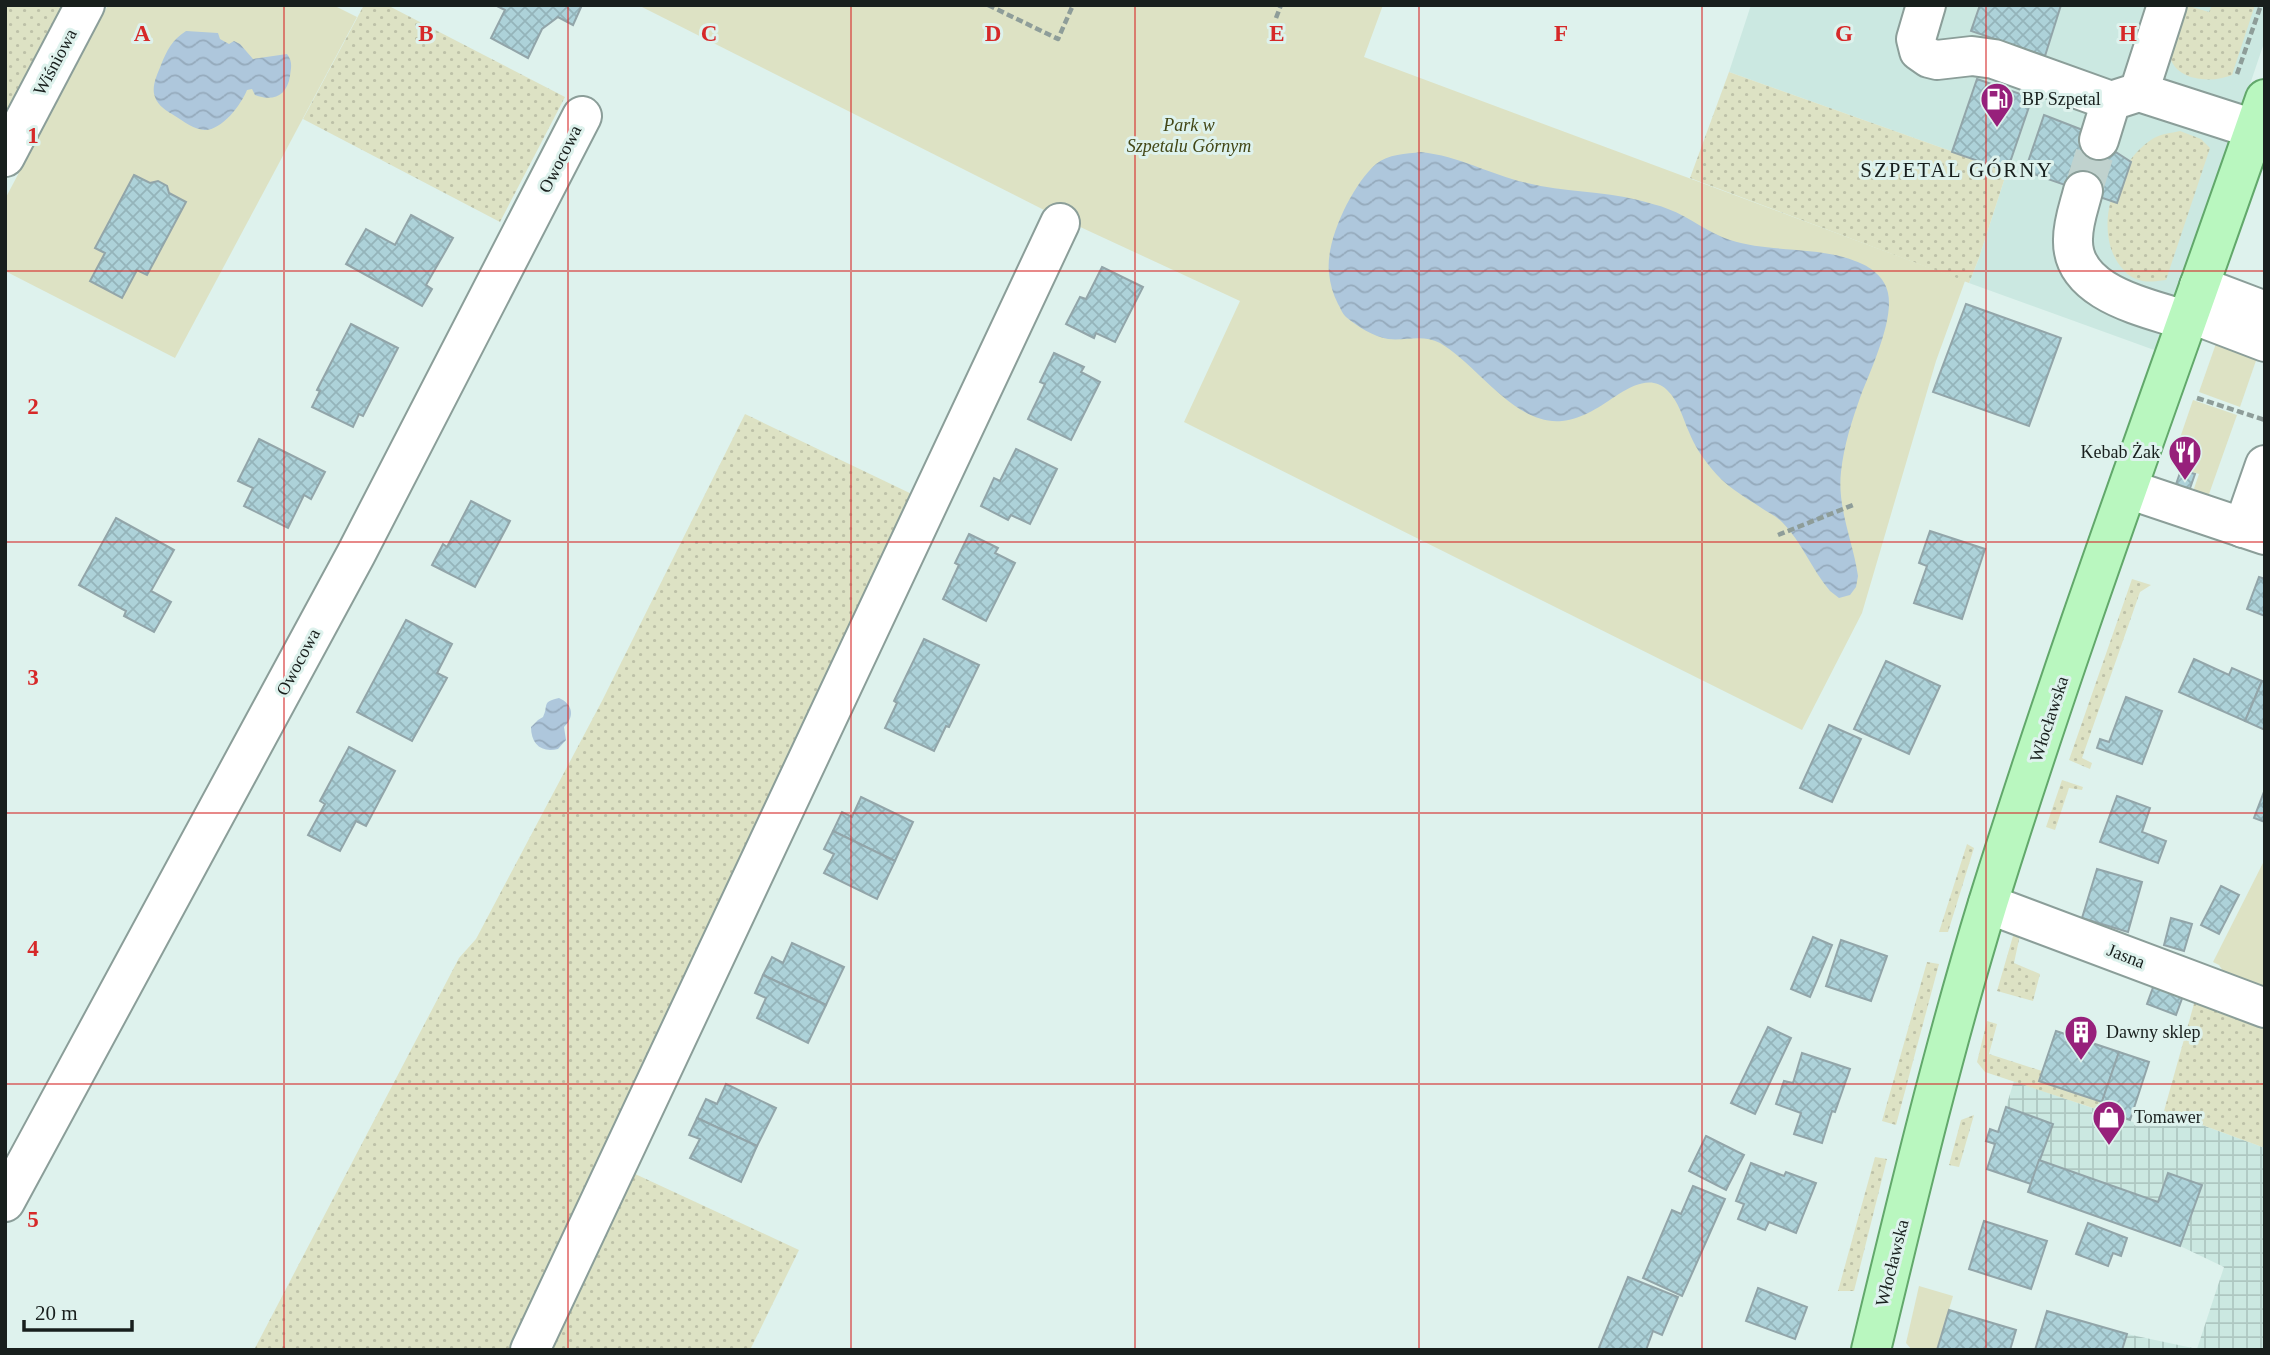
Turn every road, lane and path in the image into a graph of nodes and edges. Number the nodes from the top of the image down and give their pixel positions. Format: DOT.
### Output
graph roads {
  1 [pos="85,5"];
  2 [pos="988,5"];
  3 [pos="1073,5"];
  4 [pos="1281,5"];
  5 [pos="1926,5"];
  6 [pos="2167,5"];
  7 [pos="1276,18"];
  8 [pos="2125,96"];
  9 [pos="2259,114"];
  10 [pos="582,116"];
  11 [pos="2099,141"];
  12 [pos="5,157"];
  13 [pos="2083,191"];
  14 [pos="1060,223"];
  15 [pos="2192,307"];
  16 [pos="2265,311"];
  17 [pos="2265,342"];
  18 [pos="2189,396"];
  19 [pos="2265,420"];
  20 [pos="2265,465"];
  21 [pos="2127,489"];
  22 [pos="1853,505"];
  23 [pos="2254,532"];
  24 [pos="1778,535"];
  25 [pos="1988,904"];
  26 [pos="2265,1009"];
  27 [pos="5,1202"];
  28 [pos="530,1350"];
  29 [pos="1871,1350"];
  1 -- 12 [label="street, Wiśniowa"];
  2 -- 3 [label="path"];
  4 -- 7 [label="path"];
  5 -- 8 [label="street"];
  6 -- 8 [label="street"];
  8 -- 9 [label="street"];
  8 -- 11 [label="street"];
  9 -- 15 [label="main road, Włocławska"];
  10 -- 27 [label="street, Owocowa"];
  13 -- 15 [label="street"];
  14 -- 28 [label="street"];
  15 -- 16 [label="street"];
  15 -- 17 [label="street"];
  15 -- 21 [label="main road, Włocławska"];
  18 -- 19 [label="path"];
  20 -- 23 [label="street"];
  21 -- 23 [label="street"];
  21 -- 25 [label="main road, Włocławska"];
  22 -- 24 [label="path"];
  25 -- 26 [label="street, Jasna"];
  25 -- 29 [label="main road, Włocławska"];
}
